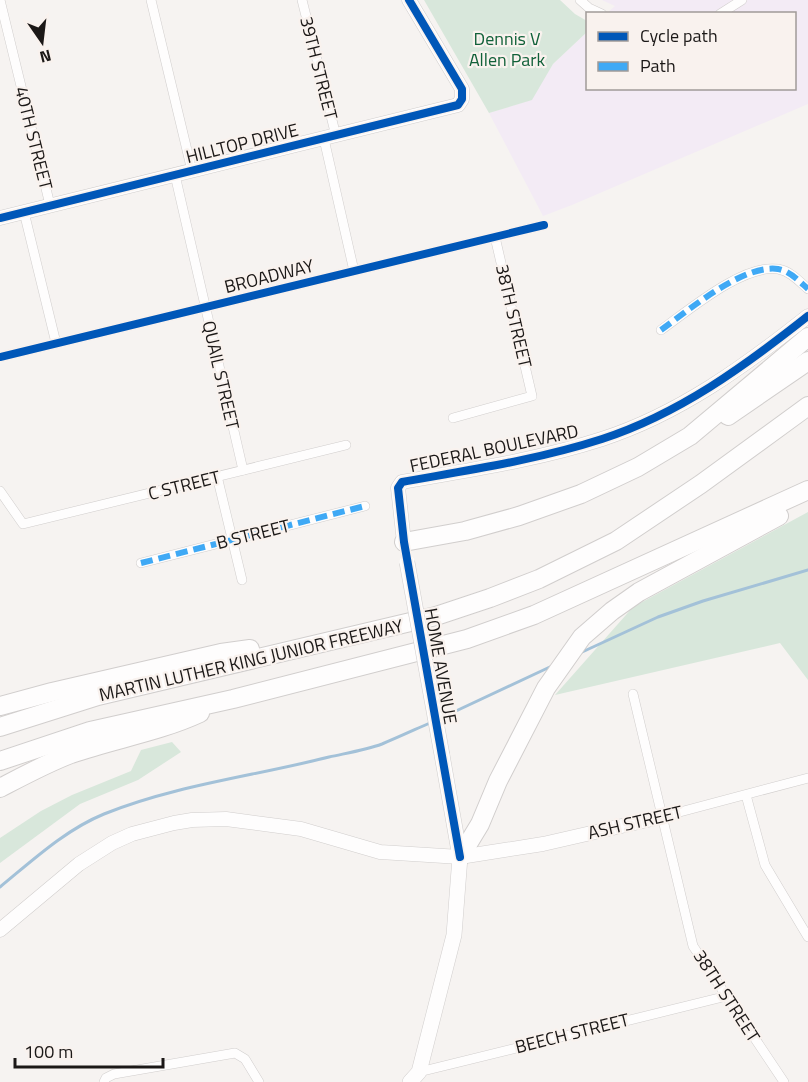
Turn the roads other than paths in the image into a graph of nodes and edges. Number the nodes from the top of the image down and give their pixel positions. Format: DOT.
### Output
graph roads {
  1 [pos="0,0"];
  2 [pos="151,0"];
  3 [pos="302,0"];
  4 [pos="409,0"];
  5 [pos="580,0"];
  6 [pos="742,0"];
  7 [pos="598,12"];
  8 [pos="723,12"];
  9 [pos="330,137"];
  10 [pos="192,171"];
  11 [pos="175,175"];
  12 [pos="51,205"];
  13 [pos="24,212"];
  14 [pos="0,218"];
  15 [pos="544,225"];
  16 [pos="495,237"];
  17 [pos="354,271"];
  18 [pos="808,289"];
  19 [pos="205,307"];
  20 [pos="808,316"];
  21 [pos="661,330"];
  22 [pos="808,337"];
  23 [pos="56,343"];
  24 [pos="0,357"];
  25 [pos="808,361"];
  26 [pos="804,408"];
  27 [pos="453,418"];
  28 [pos="690,436"];
  29 [pos="346,445"];
  30 [pos="243,470"];
  31 [pos="218,476"];
  32 [pos="402,482"];
  33 [pos="808,490"];
  34 [pos="0,491"];
  35 [pos="808,500"];
  36 [pos="365,506"];
  37 [pos="232,539"];
  38 [pos="404,542"];
  39 [pos="141,563"];
  40 [pos="242,580"];
  41 [pos="382,629"];
  42 [pos="633,694"];
  43 [pos="233,699"];
  44 [pos="0,706"];
  45 [pos="0,727"];
  46 [pos="0,760"];
  47 [pos="808,778"];
  48 [pos="0,788"];
  49 [pos="746,795"];
  50 [pos="661,817"];
  51 [pos="460,856"];
  52 [pos="0,930"];
  53 [pos="808,937"];
  54 [pos="727,996"];
  55 [pos="417,1079"];
  56 [pos="104,1082"];
  57 [pos="259,1082"];
  58 [pos="784,1082"];
  1 -- 12 [label="street, 40TH STREET"];
  2 -- 10 [label="street"];
  3 -- 9 [label="street, 39TH STREET"];
  4 -- 9 [label="street, HILLTOP DRIVE"];
  5 -- 7 [label="street"];
  6 -- 8 [label="street"];
  9 -- 10 [label="street, HILLTOP DRIVE"];
  9 -- 17 [label="street, 39TH STREET"];
  10 -- 11 [label="street, HILLTOP DRIVE"];
  11 -- 12 [label="street, HILLTOP DRIVE"];
  11 -- 19 [label="street, QUAIL STREET"];
  12 -- 13 [label="street, HILLTOP DRIVE"];
  13 -- 14 [label="street, HILLTOP DRIVE"];
  13 -- 23 [label="street, 40TH STREET"];
  15 -- 16 [label="street, BROADWAY"];
  16 -- 17 [label="street, BROADWAY"];
  16 -- 27 [label="street, 38TH STREET"];
  17 -- 19 [label="street, BROADWAY"];
  18 -- 21 [label="street"];
  19 -- 23 [label="street, BROADWAY"];
  19 -- 30 [label="street, QUAIL STREET"];
  20 -- 32 [label="street, FEDERAL BOULEVARD"];
  22 -- 28 [label="highway"];
  23 -- 24 [label="street, BROADWAY"];
  25 -- 28 [label="highway"];
  26 -- 41 [label="highway, MARTIN LUTHER KING JUNIOR FREEWAY"];
  28 -- 38 [label="highway"];
  29 -- 30 [label="street, C STREET"];
  30 -- 31 [label="street, C STREET"];
  31 -- 34 [label="street, C STREET"];
  31 -- 37 [label="street"];
  32 -- 38 [label="street, HOME AVENUE"];
  33 -- 43 [label="highway, MARTIN LUTHER KING JUNIOR FREEWAY"];
  35 -- 51 [label="highway"];
  36 -- 37 [label="street, B STREET"];
  37 -- 39 [label="street, B STREET"];
  37 -- 40 [label="street"];
  38 -- 51 [label="main road, HOME AVENUE, bridge"];
  41 -- 44 [label="highway"];
  41 -- 45 [label="highway, MARTIN LUTHER KING JUNIOR FREEWAY"];
  42 -- 50 [label="street, 38TH STREET"];
  43 -- 46 [label="highway, MARTIN LUTHER KING JUNIOR FREEWAY"];
  43 -- 48 [label="highway"];
  47 -- 49 [label="street, ASH STREET"];
  49 -- 50 [label="street, ASH STREET"];
  49 -- 53 [label="street"];
  50 -- 51 [label="street, ASH STREET"];
  50 -- 54 [label="street, 38TH STREET"];
  51 -- 52 [label="street"];
  51 -- 55 [label="main road, HOME AVENUE"];
  54 -- 55 [label="street, BEECH STREET"];
  54 -- 58 [label="street, 38TH STREET"];
  56 -- 57 [label="street"];
}
